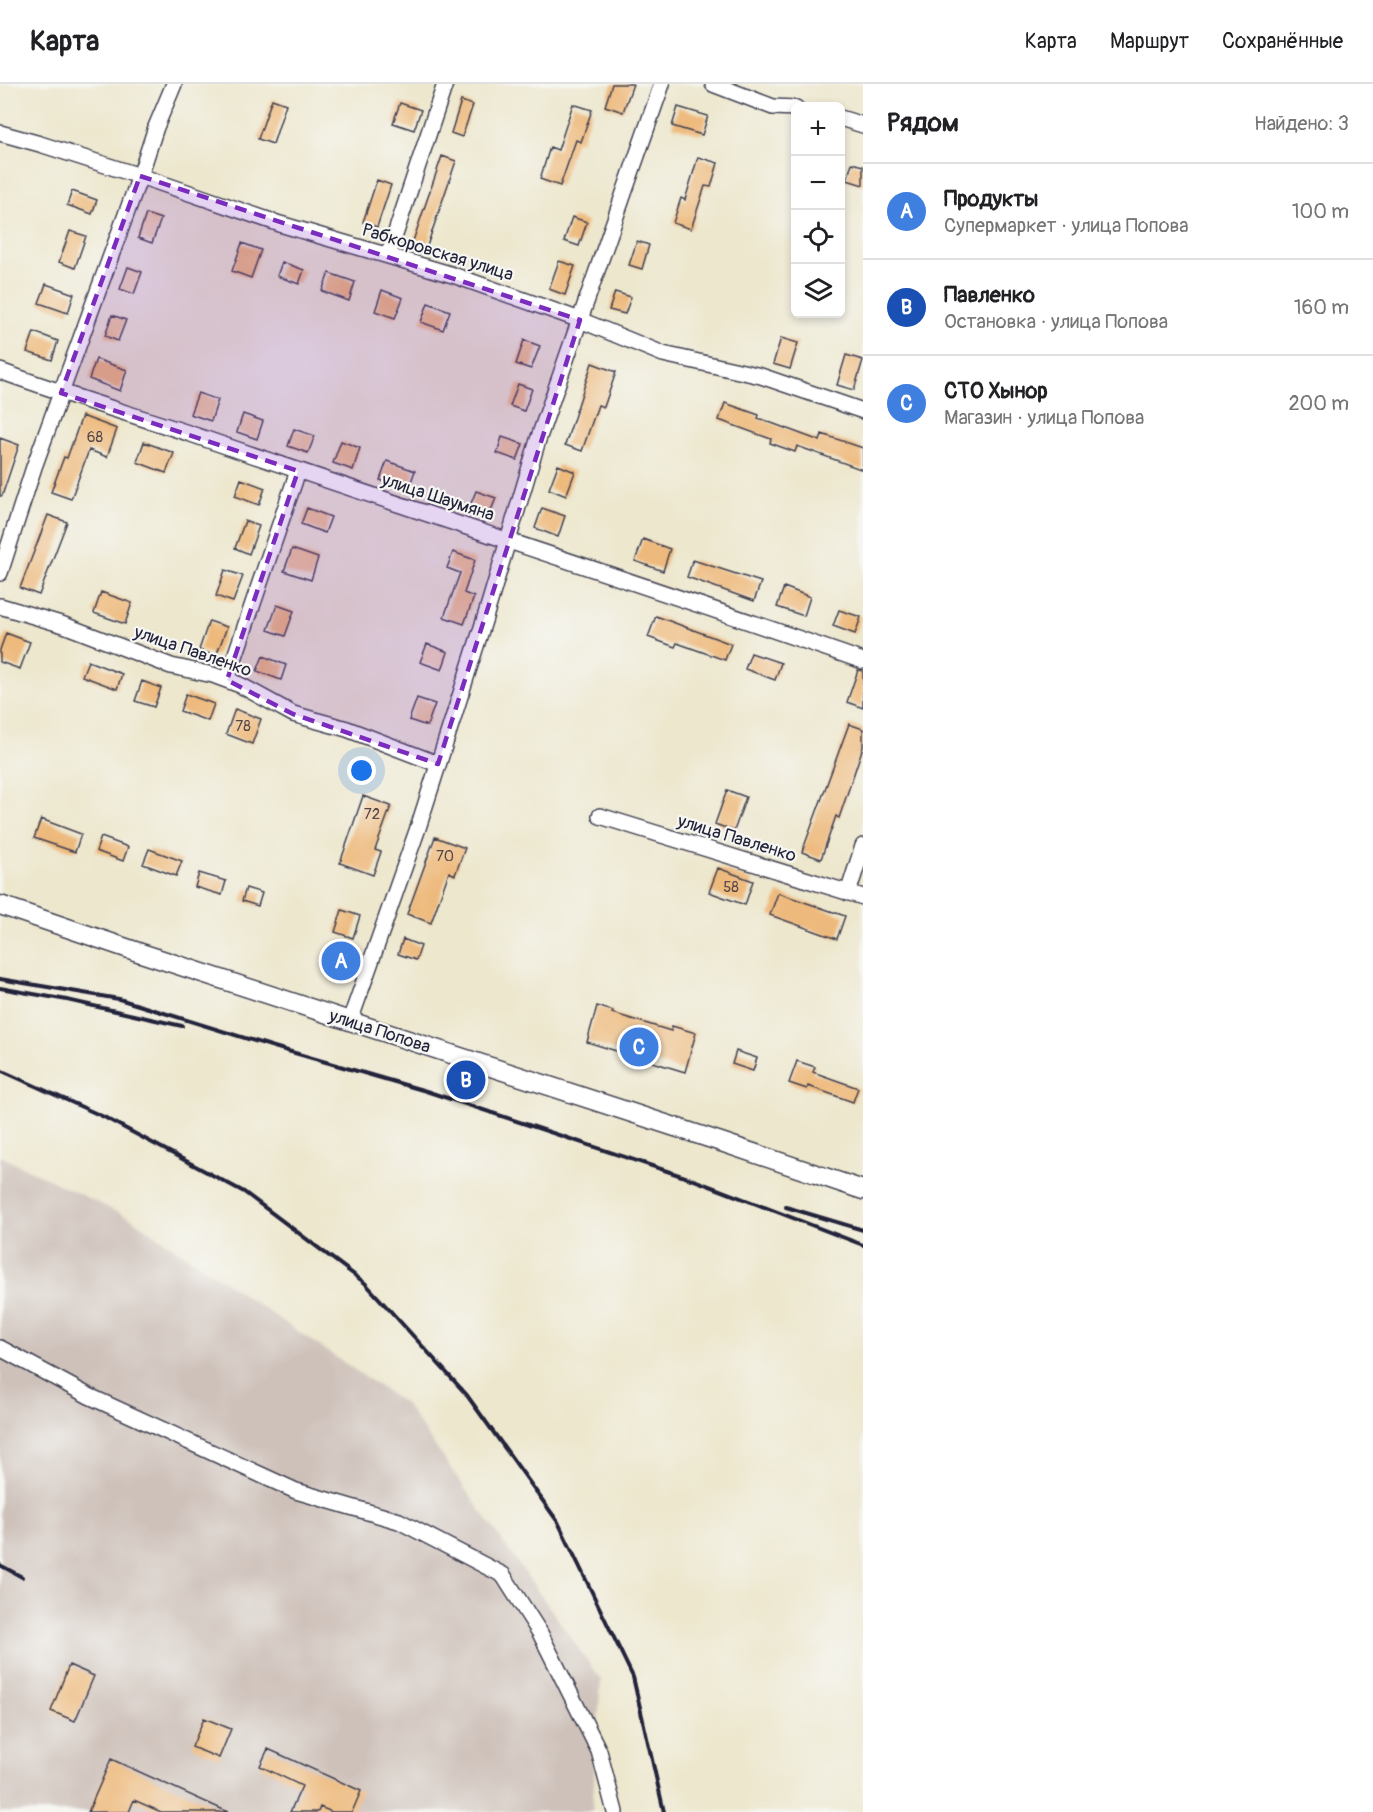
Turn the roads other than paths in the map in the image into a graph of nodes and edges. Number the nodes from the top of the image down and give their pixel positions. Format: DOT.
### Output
graph roads {
  1 [pos="174,84"];
  2 [pos="445,84"];
  3 [pos="662,84"];
  4 [pos="713,84"];
  5 [pos="791,108"];
  6 [pos="845,120"];
  7 [pos="863,125"];
  8 [pos="0,133"];
  9 [pos="140,176"];
  10 [pos="388,256"];
  11 [pos="580,320"];
  12 [pos="0,371"];
  13 [pos="61,393"];
  14 [pos="863,411"];
  15 [pos="298,471"];
  16 [pos="508,540"];
  17 [pos="0,573"];
  18 [pos="0,606"];
  19 [pos="863,661"];
  20 [pos="227,680"];
  21 [pos="438,764"];
  22 [pos="600,816"];
  23 [pos="863,846"];
  24 [pos="856,895"];
  25 [pos="0,904"];
  26 [pos="350,1021"];
  27 [pos="863,1190"];
  28 [pos="0,1348"];
  29 [pos="615,1812"];
  1 -- 9 [label="street"];
  2 -- 10 [label="street"];
  3 -- 11 [label="street"];
  4 -- 5 [label="street"];
  6 -- 7 [label="street"];
  8 -- 9 [label="street, Рабкоровская улица"];
  9 -- 10 [label="street, Рабкоровская улица"];
  9 -- 13 [label="street"];
  10 -- 11 [label="street, Рабкоровская улица"];
  11 -- 14 [label="street, Рабкоровская улица"];
  11 -- 16 [label="street"];
  12 -- 13 [label="street, улица Шаумяна"];
  13 -- 15 [label="street, улица Шаумяна"];
  13 -- 17 [label="street"];
  15 -- 16 [label="street, улица Шаумяна"];
  15 -- 20 [label="street"];
  16 -- 19 [label="street, улица Шаумяна"];
  16 -- 21 [label="street"];
  18 -- 20 [label="street, улица Павленко"];
  20 -- 21 [label="street, улица Павленко"];
  21 -- 26 [label="street"];
  22 -- 24 [label="street, улица Павленко"];
  23 -- 24 [label="street"];
  25 -- 26 [label="main road, улица Попова"];
  26 -- 27 [label="main road, улица Попова"];
  28 -- 29 [label="street"];
}
